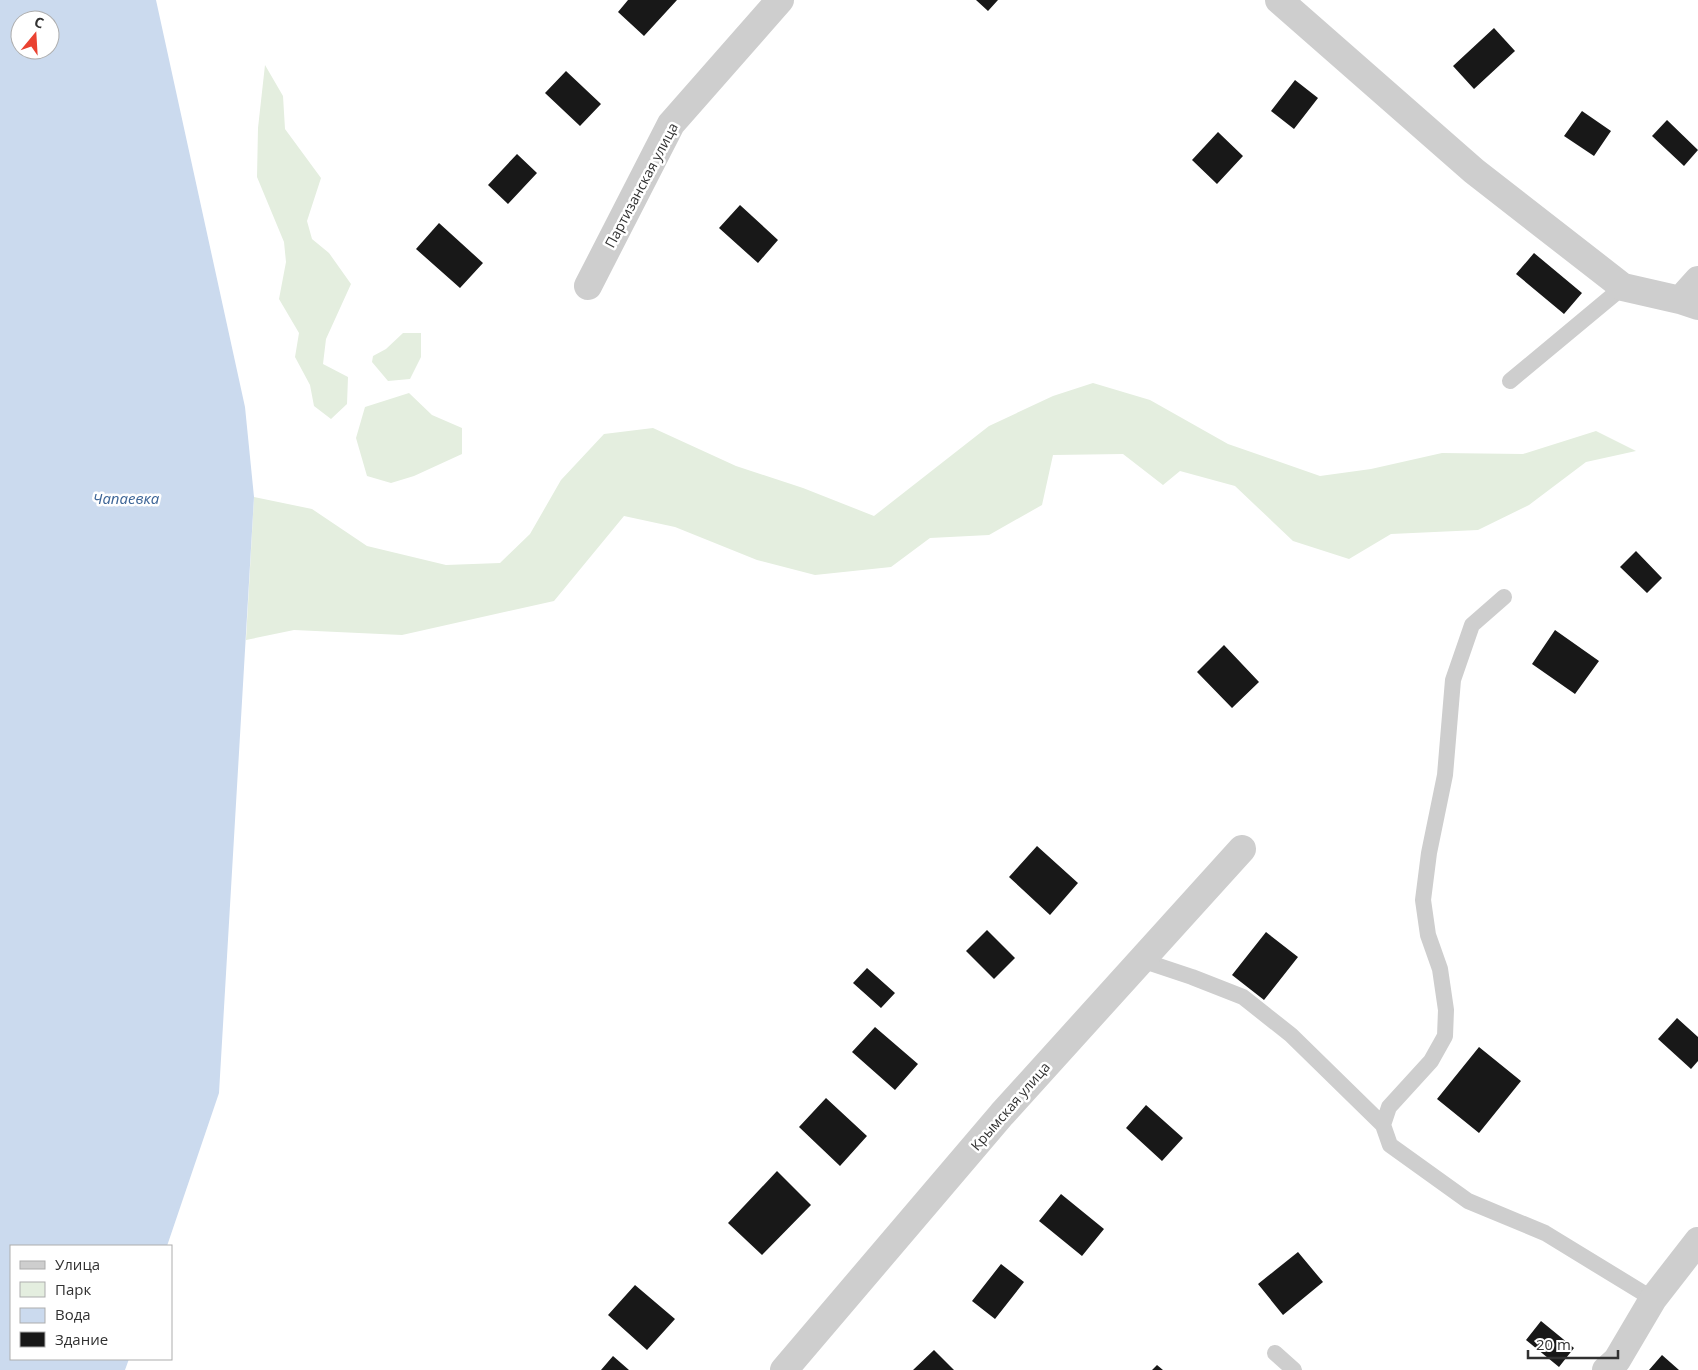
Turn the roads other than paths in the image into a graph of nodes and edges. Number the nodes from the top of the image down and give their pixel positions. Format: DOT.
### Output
graph roads {
  1 [pos="780,0"];
  2 [pos="1279,0"];
  3 [pos="588,286"];
  4 [pos="1623,287"];
  5 [pos="1692,295"];
  6 [pos="1510,381"];
  7 [pos="1504,597"];
  8 [pos="1242,849"];
  9 [pos="1141,960"];
  10 [pos="1383,1125"];
  11 [pos="1698,1241"];
  12 [pos="1654,1299"];
  13 [pos="1275,1353"];
  14 [pos="784,1370"];
  15 [pos="1294,1370"];
  16 [pos="1606,1370"];
  1 -- 3 [label="street, Партизанская улица"];
  2 -- 4 [label="street"];
  4 -- 5 [label="street"];
  4 -- 6 [label="lane"];
  7 -- 10 [label="lane"];
  8 -- 9 [label="street, Крымская улица"];
  9 -- 10 [label="lane"];
  9 -- 14 [label="street, Крымская улица"];
  10 -- 12 [label="lane"];
  11 -- 12 [label="street"];
  12 -- 16 [label="street"];
  13 -- 15 [label="lane"];
}
